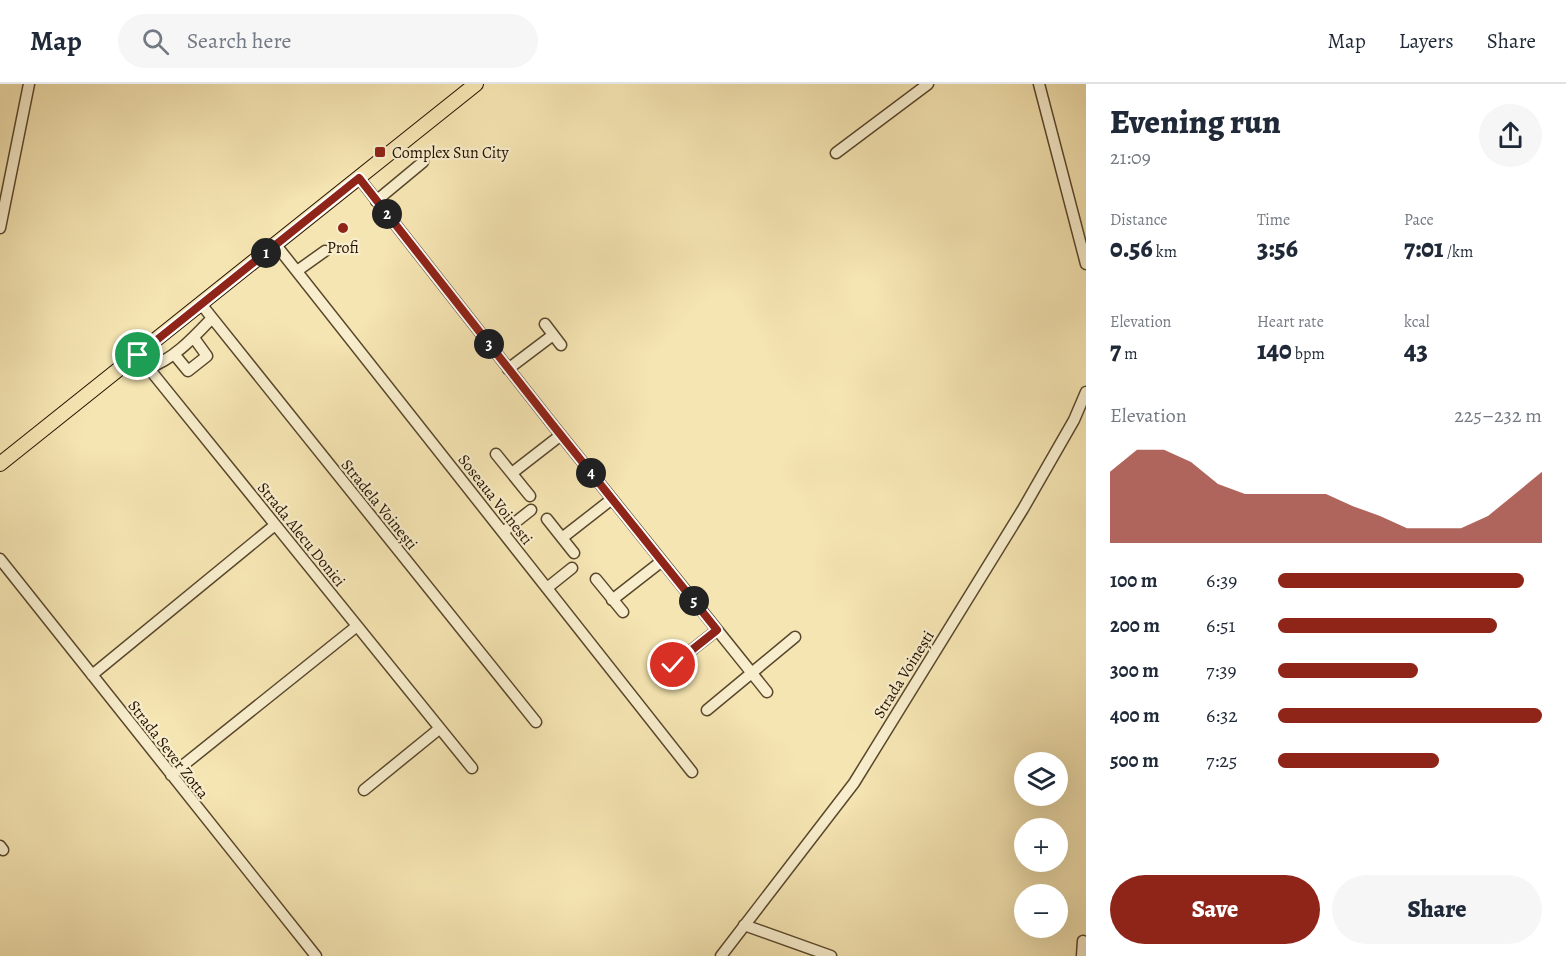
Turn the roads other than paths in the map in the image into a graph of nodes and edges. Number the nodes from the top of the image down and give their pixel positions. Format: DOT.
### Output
graph roads {
  1 [pos="29,84"];
  2 [pos="476,84"];
  3 [pos="928,84"];
  4 [pos="1039,84"];
  5 [pos="836,153"];
  6 [pos="423,162"];
  7 [pos="359,178"];
  8 [pos="376,201"];
  9 [pos="2,209"];
  10 [pos="0,228"];
  11 [pos="276,245"];
  12 [pos="324,251"];
  13 [pos="1084,252"];
  14 [pos="1086,264"];
  15 [pos="297,271"];
  16 [pos="201,304"];
  17 [pos="212,318"];
  18 [pos="545,324"];
  19 [pos="554,335"];
  20 [pos="194,338"];
  21 [pos="561,345"];
  22 [pos="174,354"];
  23 [pos="138,355"];
  24 [pos="148,368"];
  25 [pos="508,369"];
  26 [pos="1086,392"];
  27 [pos="561,435"];
  28 [pos="496,454"];
  29 [pos="0,464"];
  30 [pos="512,473"];
  31 [pos="530,496"];
  32 [pos="612,499"];
  33 [pos="531,510"];
  34 [pos="547,519"];
  35 [pos="275,525"];
  36 [pos="503,532"];
  37 [pos="562,538"];
  38 [pos="573,554"];
  39 [pos="0,559"];
  40 [pos="662,561"];
  41 [pos="572,568"];
  42 [pos="596,579"];
  43 [pos="547,588"];
  44 [pos="612,600"];
  45 [pos="623,612"];
  46 [pos="357,626"];
  47 [pos="717,630"];
  48 [pos="795,637"];
  49 [pos="673,665"];
  50 [pos="752,673"];
  51 [pos="92,675"];
  52 [pos="767,692"];
  53 [pos="707,710"];
  54 [pos="536,722"];
  55 [pos="440,731"];
  56 [pos="472,768"];
  57 [pos="692,772"];
  58 [pos="171,775"];
  59 [pos="364,790"];
  60 [pos="744,925"];
  61 [pos="1083,941"];
  62 [pos="316,956"];
  63 [pos="721,956"];
  64 [pos="831,956"];
  65 [pos="1082,956"];
  1 -- 9 [label="street"];
  2 -- 7 [label="main road"];
  3 -- 5 [label="street"];
  4 -- 13 [label="street"];
  6 -- 8 [label="street"];
  7 -- 8 [label="street"];
  7 -- 11 [label="main road"];
  8 -- 25 [label="street"];
  9 -- 10 [label="street"];
  11 -- 15 [label="street, Soseaua Voinesti"];
  11 -- 16 [label="main road"];
  12 -- 15 [label="street"];
  13 -- 14 [label="street"];
  15 -- 36 [label="street, Soseaua Voinesti"];
  16 -- 17 [label="street, Stradela Voinești"];
  16 -- 23 [label="main road"];
  17 -- 20 [label="street"];
  17 -- 54 [label="street, Stradela Voinești"];
  18 -- 19 [label="street"];
  19 -- 21 [label="street"];
  19 -- 25 [label="street"];
  20 -- 22 [label="street"];
  20 -- 22 [label="street"];
  22 -- 24 [label="street"];
  23 -- 24 [label="street, Strada Alecu Donici"];
  23 -- 29 [label="main road"];
  24 -- 35 [label="street, Strada Alecu Donici"];
  25 -- 27 [label="street"];
  26 -- 60 [label="street, Strada Voinești"];
  27 -- 30 [label="street"];
  27 -- 32 [label="street"];
  28 -- 30 [label="street"];
  30 -- 31 [label="street"];
  32 -- 37 [label="street"];
  32 -- 40 [label="street"];
  33 -- 36 [label="street"];
  34 -- 37 [label="street"];
  35 -- 46 [label="street, Strada Alecu Donici"];
  35 -- 51 [label="street"];
  36 -- 43 [label="street, Soseaua Voinesti"];
  37 -- 38 [label="street"];
  39 -- 51 [label="street, Strada Sever Zotta"];
  40 -- 44 [label="street"];
  40 -- 47 [label="street"];
  41 -- 43 [label="street"];
  42 -- 44 [label="street"];
  43 -- 57 [label="street, Soseaua Voinesti"];
  44 -- 45 [label="street"];
  46 -- 55 [label="street, Strada Alecu Donici"];
  46 -- 58 [label="street"];
  47 -- 49 [label="street"];
  47 -- 50 [label="street"];
  48 -- 50 [label="street"];
  50 -- 52 [label="street"];
  50 -- 53 [label="street"];
  51 -- 58 [label="street, Strada Sever Zotta"];
  55 -- 56 [label="street, Strada Alecu Donici"];
  55 -- 59 [label="street"];
  58 -- 62 [label="street, Strada Sever Zotta"];
  60 -- 63 [label="street, Strada Voinești"];
  60 -- 64 [label="street"];
  61 -- 65 [label="street"];
}
